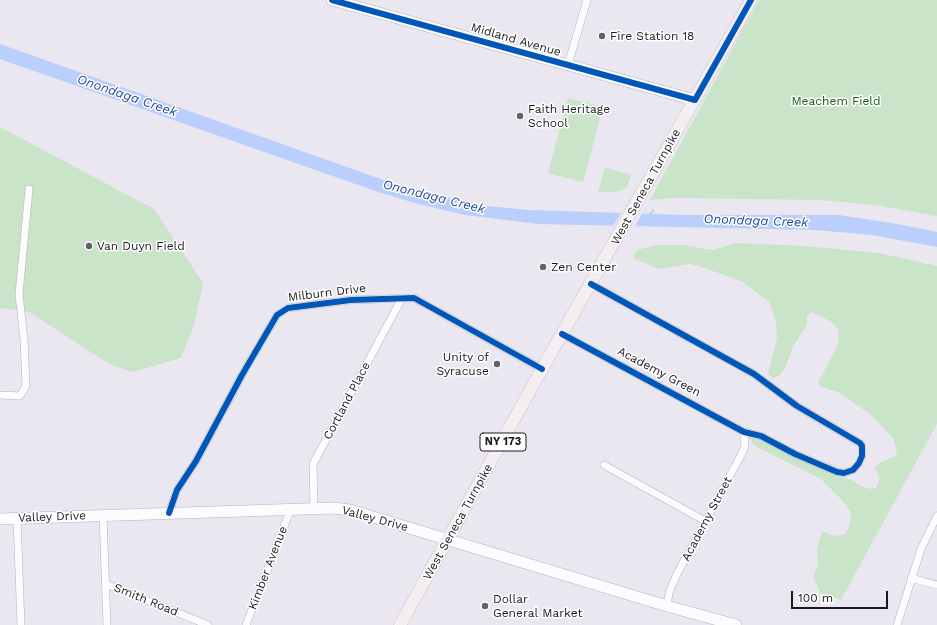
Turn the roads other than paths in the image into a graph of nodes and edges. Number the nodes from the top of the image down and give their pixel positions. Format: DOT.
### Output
graph roads {
  1 [pos="332,0"];
  2 [pos="587,0"];
  3 [pos="751,0"];
  4 [pos="568,66"];
  5 [pos="695,100"];
  6 [pos="29,189"];
  7 [pos="591,284"];
  8 [pos="402,298"];
  9 [pos="562,334"];
  10 [pos="542,369"];
  11 [pos="0,395"];
  12 [pos="744,432"];
  13 [pos="604,465"];
  14 [pos="314,509"];
  15 [pos="290,511"];
  16 [pos="169,513"];
  17 [pos="103,515"];
  18 [pos="937,516"];
  19 [pos="17,518"];
  20 [pos="0,519"];
  21 [pos="705,521"];
  22 [pos="448,540"];
  23 [pos="911,578"];
  24 [pos="106,584"];
  25 [pos="937,585"];
  26 [pos="666,606"];
  27 [pos="21,625"];
  28 [pos="107,625"];
  29 [pos="208,625"];
  30 [pos="246,625"];
  31 [pos="400,625"];
  32 [pos="736,625"];
  33 [pos="897,625"];
  1 -- 4 [label="main road, Midland Avenue"];
  2 -- 4 [label="street"];
  3 -- 5 [label="main road, West Seneca Turnpike / NY 173"];
  4 -- 5 [label="main road, Midland Avenue"];
  5 -- 7 [label="main road, West Seneca Turnpike / NY 173"];
  6 -- 11 [label="street"];
  7 -- 9 [label="main road, West Seneca Turnpike / NY 173"];
  7 -- 12 [label="street, Academy Green"];
  8 -- 10 [label="street, Milburn Drive"];
  8 -- 14 [label="street, Cortland Place"];
  8 -- 16 [label="street, Milburn Drive"];
  9 -- 10 [label="main road, West Seneca Turnpike / NY 173"];
  9 -- 12 [label="street, Academy Green"];
  10 -- 22 [label="main road, West Seneca Turnpike / NY 173"];
  12 -- 21 [label="street, Academy Street"];
  13 -- 21 [label="street"];
  14 -- 15 [label="main road, Valley Drive"];
  14 -- 22 [label="main road, Valley Drive"];
  15 -- 16 [label="main road, Valley Drive"];
  15 -- 30 [label="street, Kimber Avenue"];
  16 -- 17 [label="main road, Valley Drive"];
  17 -- 19 [label="main road, Valley Drive"];
  17 -- 24 [label="street"];
  18 -- 23 [label="street"];
  19 -- 20 [label="main road, Valley Drive"];
  19 -- 27 [label="street"];
  21 -- 26 [label="street, Academy Street"];
  22 -- 26 [label="main road, Valley Drive"];
  22 -- 31 [label="main road, West Seneca Turnpike / NY 173"];
  23 -- 25 [label="street"];
  23 -- 33 [label="street"];
  24 -- 28 [label="street"];
  24 -- 29 [label="street, Smith Road"];
  26 -- 32 [label="main road, Valley Drive"];
}
